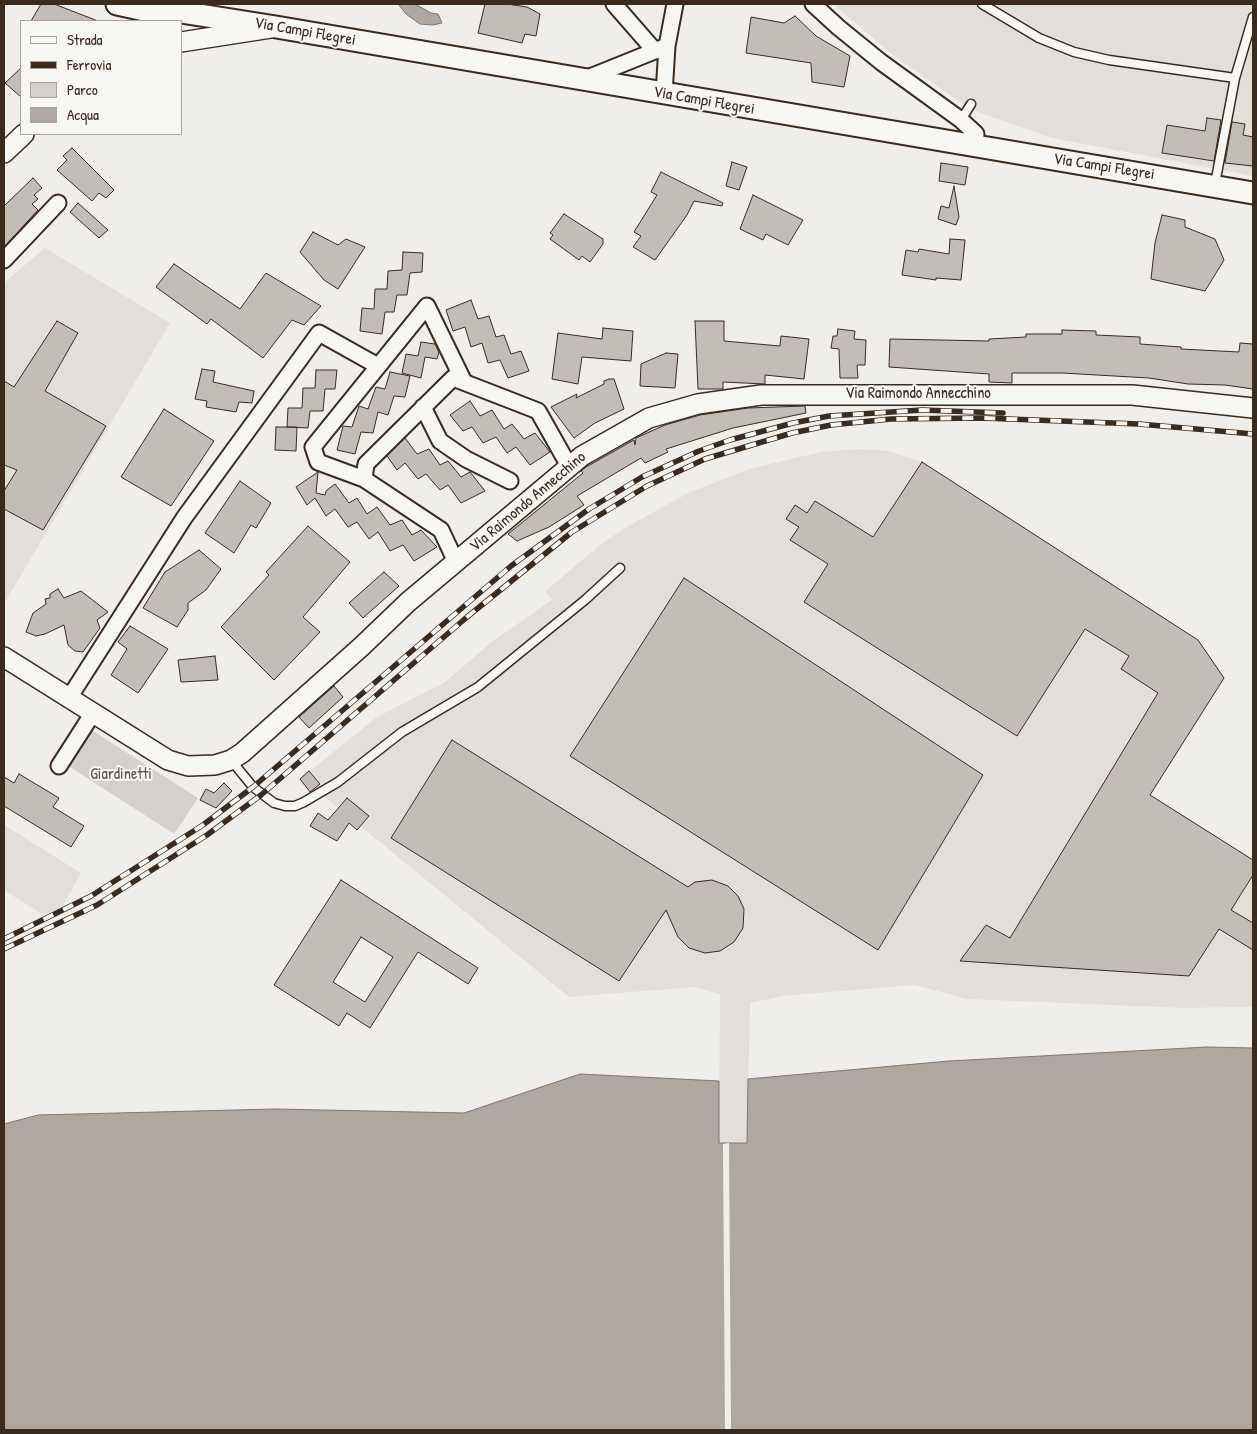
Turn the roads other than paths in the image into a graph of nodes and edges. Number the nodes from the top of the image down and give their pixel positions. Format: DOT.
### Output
graph roads {
  1 [pos="117,4"];
  2 [pos="614,4"];
  3 [pos="675,4"];
  4 [pos="813,4"];
  5 [pos="982,4"];
  6 [pos="163,12"];
  7 [pos="1253,17"];
  8 [pos="276,27"];
  9 [pos="182,42"];
  10 [pos="661,49"];
  11 [pos="1235,78"];
  12 [pos="582,80"];
  13 [pos="664,94"];
  14 [pos="971,104"];
  15 [pos="961,120"];
  16 [pos="23,135"];
  17 [pos="975,146"];
  18 [pos="4,153"];
  19 [pos="1215,186"];
  20 [pos="1253,193"];
  21 [pos="58,203"];
  22 [pos="4,260"];
  23 [pos="378,366"];
  24 [pos="464,382"];
  25 [pos="423,407"];
  26 [pos="1253,408"];
  27 [pos="569,466"];
  28 [pos="364,479"];
  29 [pos="510,481"];
  30 [pos="456,562"];
  31 [pos="620,568"];
  32 [pos="4,657"];
  33 [pos="69,698"];
  34 [pos="93,713"];
  35 [pos="231,760"];
  36 [pos="59,766"];
  1 -- 6 [label="main road, Via Campi Flegrei"];
  2 -- 10 [label="street"];
  3 -- 10 [label="street"];
  4 -- 15 [label="street"];
  5 -- 11 [label="lane"];
  6 -- 8 [label="main road, Via Campi Flegrei"];
  7 -- 11 [label="lane"];
  8 -- 9 [label="street"];
  8 -- 12 [label="main road, Via Campi Flegrei"];
  10 -- 12 [label="street"];
  10 -- 13 [label="street"];
  11 -- 19 [label="lane"];
  12 -- 13 [label="main road, Via Campi Flegrei"];
  13 -- 17 [label="main road, Via Campi Flegrei"];
  14 -- 15 [label="lane"];
  15 -- 17 [label="street"];
  16 -- 18 [label="street"];
  17 -- 19 [label="main road, Via Campi Flegrei"];
  19 -- 20 [label="main road, Via Campi Flegrei"];
  21 -- 22 [label="street"];
  23 -- 24 [label="street"];
  23 -- 28 [label="street"];
  23 -- 33 [label="street"];
  24 -- 25 [label="street"];
  24 -- 27 [label="street"];
  25 -- 28 [label="street"];
  25 -- 29 [label="street"];
  26 -- 27 [label="street, Via Raimondo Annecchino"];
  27 -- 30 [label="street, Via Raimondo Annecchino"];
  28 -- 30 [label="street"];
  30 -- 35 [label="street, Via Raimondo Annecchino"];
  31 -- 35 [label="lane"];
  32 -- 33 [label="street, Via Raimondo Annecchino"];
  33 -- 34 [label="street, Via Raimondo Annecchino"];
  34 -- 35 [label="street, Via Raimondo Annecchino"];
  34 -- 36 [label="street"];
}
